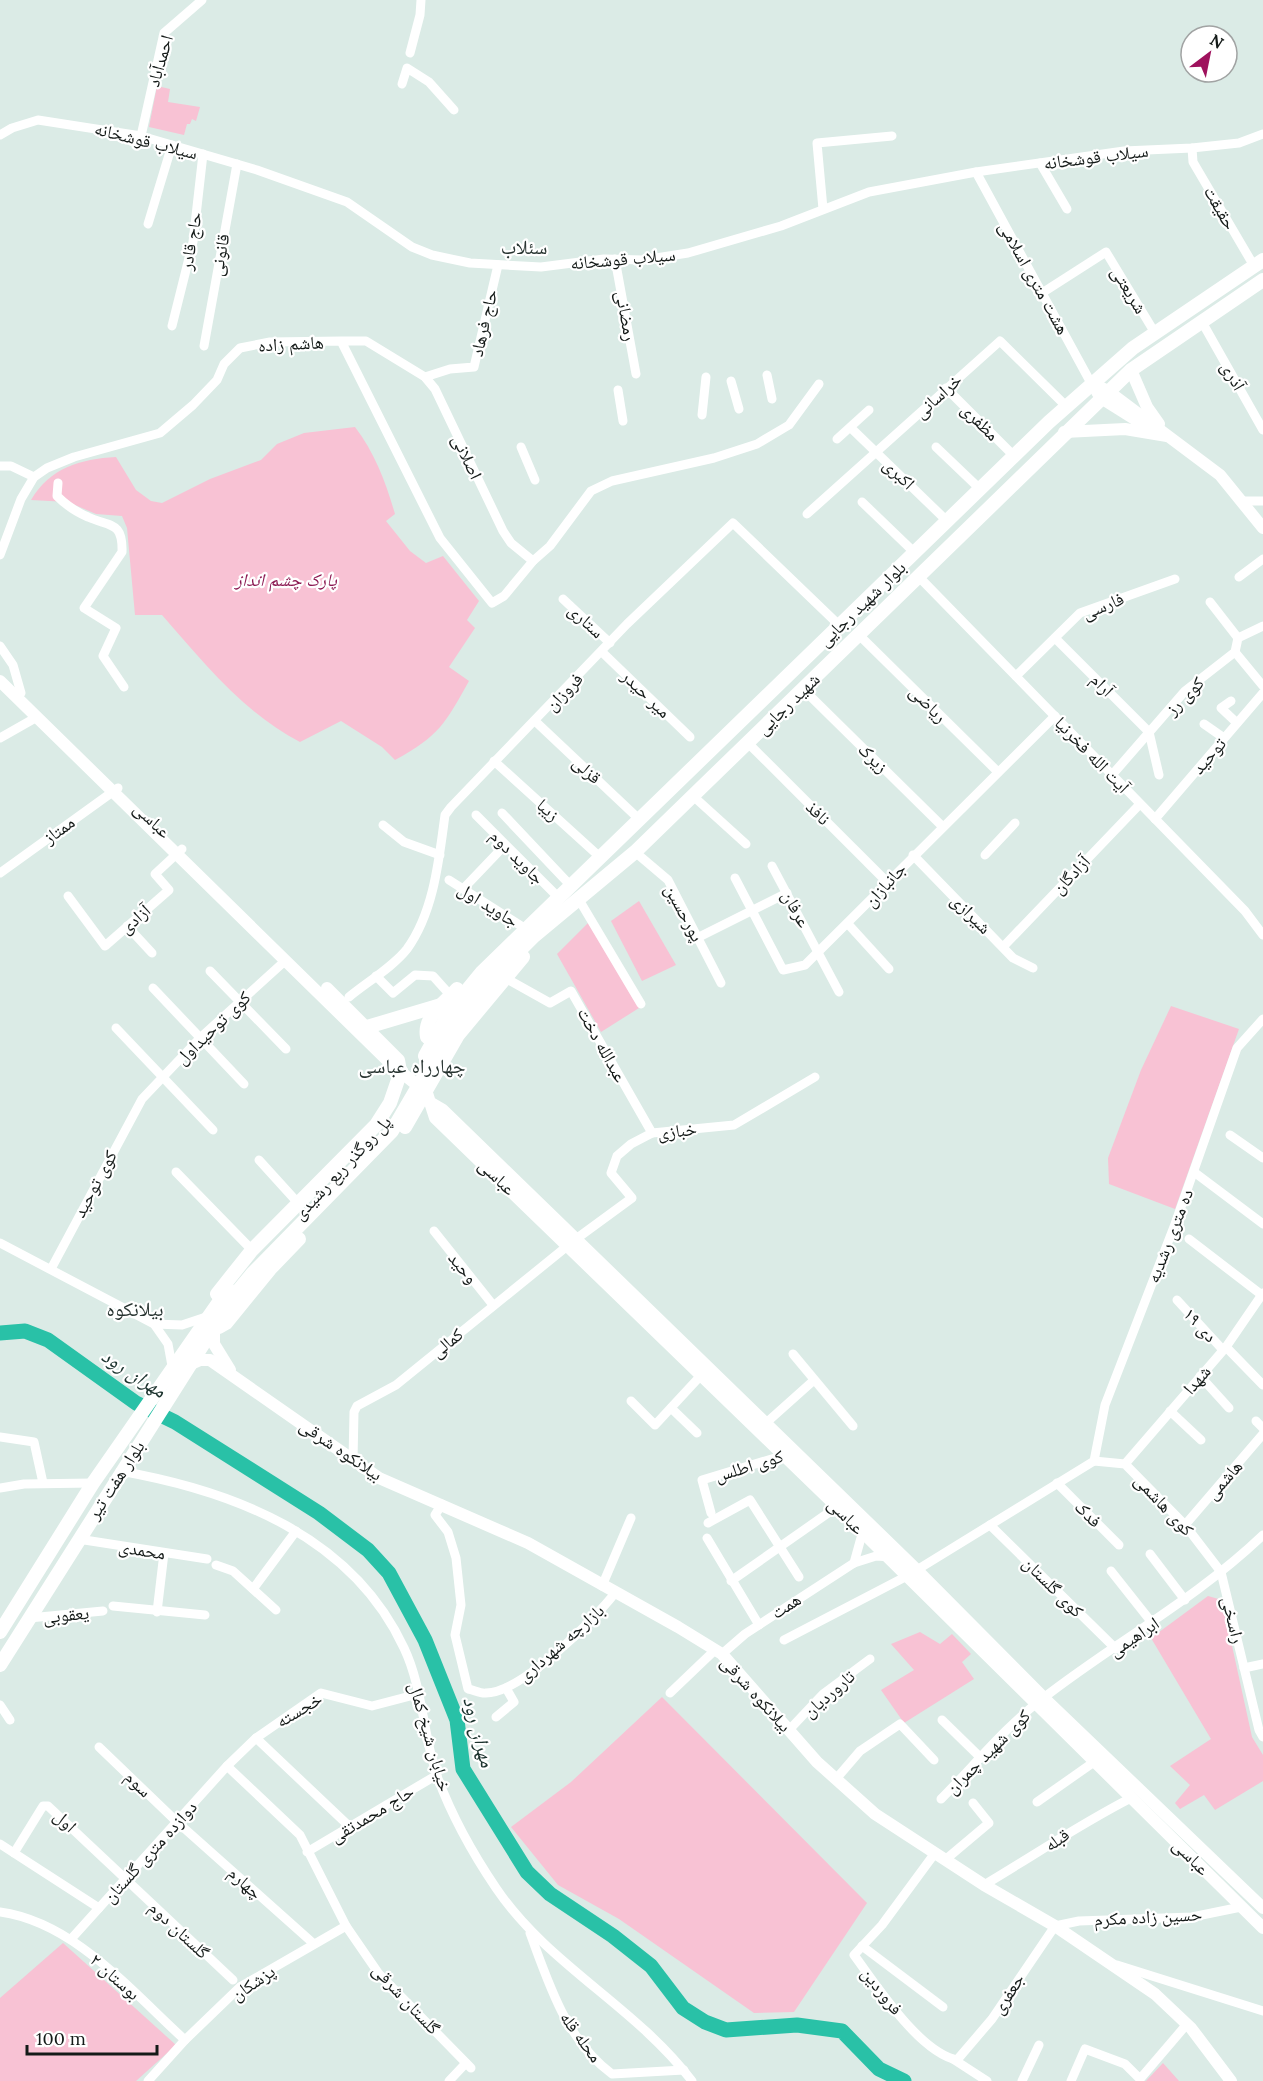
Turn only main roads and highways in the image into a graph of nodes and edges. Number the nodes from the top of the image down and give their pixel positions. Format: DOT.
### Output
graph roads {
  1 [pos="1259,262"];
  2 [pos="1263,280"];
  3 [pos="1131,370"];
  4 [pos="1091,383"];
  5 [pos="1105,394"];
  6 [pos="1064,432"];
  7 [pos="1169,436"];
  8 [pos="1263,528"];
  9 [pos="0,673"];
  10 [pos="0,681"];
  11 [pos="115,790"];
  12 [pos="180,852"];
  13 [pos="575,892"];
  14 [pos="530,933"];
  15 [pos="486,976"];
  16 [pos="447,1001"];
  17 [pos="367,1027"];
  18 [pos="451,1047"];
  19 [pos="401,1071"];
  20 [pos="429,1098"];
  21 [pos="318,1183"];
  22 [pos="337,1202"];
  23 [pos="230,1294"];
  24 [pos="209,1314"];
  25 [pos="214,1330"];
  26 [pos="191,1364"];
  27 [pos="704,1372"];
  28 [pos="233,1374"];
  29 [pos="842,1504"];
  30 [pos="912,1573"];
  31 [pos="0,1632"];
  32 [pos="0,1665"];
  33 [pos="1039,1701"];
  34 [pos="1136,1796"];
  35 [pos="1262,1906"];
  36 [pos="1241,1907"];
  37 [pos="1263,1928"];
  38 [pos="1232,2081"];
  1 -- 4 [label="highway, بلوار شهید رجایی"];
  2 -- 3 [label="highway"];
  3 -- 5 [label="highway, شهید رجایی"];
  3 -- 7 [label="main road"];
  4 -- 5 [label="main road"];
  4 -- 13 [label="highway, بلوار شهید رجایی"];
  5 -- 6 [label="highway, شهید رجایی"];
  5 -- 7 [label="main road"];
  6 -- 7 [label="main road"];
  6 -- 13 [label="highway, شهید رجایی"];
  7 -- 8 [label="main road"];
  9 -- 11 [label="main road, عباسى"];
  10 -- 11 [label="main road, عباسى"];
  11 -- 12 [label="main road, عباسى"];
  12 -- 17 [label="main road, عباسى"];
  12 -- 19 [label="main road, عباسى"];
  13 -- 14 [label="highway, شهید رجایی"];
  13 -- 14 [label="highway, بلوار شهید رجایی"];
  14 -- 15 [label="highway, شهید رجایی"];
  14 -- 16 [label="highway"];
  14 -- 18 [label="highway"];
  15 -- 23 [label="highway, پل روگذر ربع رشیدی"];
  16 -- 17 [label="highway"];
  16 -- 18 [label="highway"];
  17 -- 19 [label="main road, عباسى"];
  18 -- 20 [label="highway"];
  19 -- 20 [label="main road, عباسى"];
  19 -- 21 [label="highway"];
  20 -- 22 [label="highway"];
  20 -- 27 [label="main road, عباسى"];
  21 -- 22 [label="highway"];
  21 -- 24 [label="highway"];
  22 -- 25 [label="highway"];
  23 -- 24 [label="highway, بلوار هفت تیر"];
  23 -- 25 [label="highway, بلوار هفت تیر"];
  24 -- 31 [label="highway, بلوار هفت تیر"];
  25 -- 26 [label="highway, بلوار هفت تیر"];
  25 -- 28 [label="main road, بیلانکوه شرقی"];
  26 -- 28 [label="main road, بیلانکوه شرقی"];
  26 -- 32 [label="highway, بلوار هفت تیر"];
  27 -- 29 [label="main road, عباسى"];
  27 -- 29 [label="main road, عباسى"];
  28 -- 38 [label="main road, بیلانکوه شرقی"];
  29 -- 30 [label="main road, عباسى"];
  29 -- 30 [label="main road, عباسى"];
  30 -- 33 [label="main road, عباسى"];
  33 -- 34 [label="main road, عباسى"];
  33 -- 34 [label="main road, عباسى"];
  34 -- 35 [label="main road, عباسى"];
  34 -- 36 [label="main road, عباسى"];
  35 -- 36 [label="main road"];
  36 -- 37 [label="main road, عباسى"];
}
